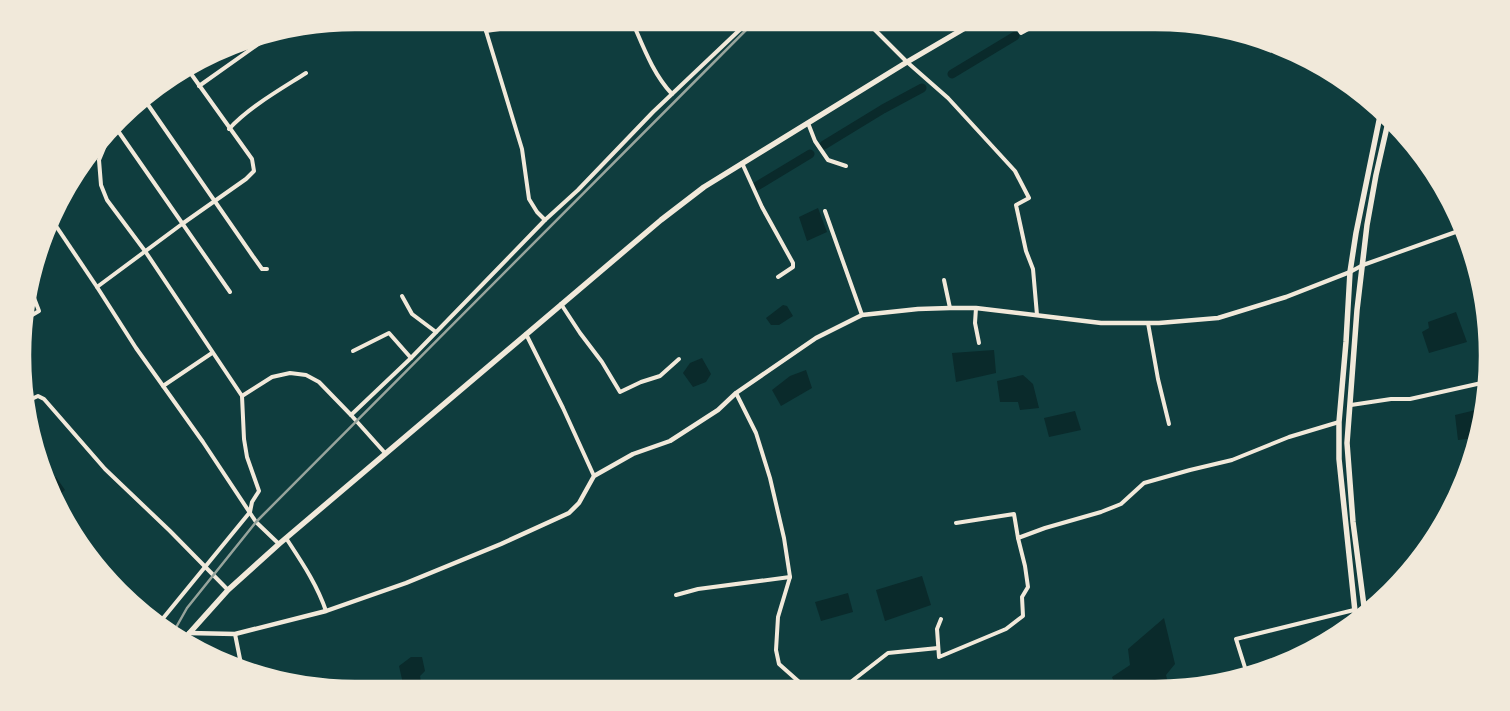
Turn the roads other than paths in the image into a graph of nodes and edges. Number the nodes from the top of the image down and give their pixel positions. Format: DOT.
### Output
graph roads {
  1 [pos="493,30"];
  2 [pos="636,30"];
  3 [pos="740,30"];
  4 [pos="875,30"];
  5 [pos="962,30"];
  6 [pos="486,31"];
  7 [pos="257,45"];
  8 [pos="907,62"];
  9 [pos="306,73"];
  10 [pos="192,75"];
  11 [pos="200,86"];
  12 [pos="672,94"];
  13 [pos="148,105"];
  14 [pos="1380,121"];
  15 [pos="808,123"];
  16 [pos="1387,127"];
  17 [pos="229,129"];
  18 [pos="119,132"];
  19 [pos="103,150"];
  20 [pos="742,163"];
  21 [pos="846,166"];
  22 [pos="215,201"];
  23 [pos="824,212"];
  24 [pos="545,220"];
  25 [pos="182,224"];
  26 [pos="57,227"];
  27 [pos="1455,232"];
  28 [pos="144,251"];
  29 [pos="1363,265"];
  30 [pos="267,269"];
  31 [pos="1350,272"];
  32 [pos="778,278"];
  33 [pos="944,280"];
  34 [pos="98,287"];
  35 [pos="230,292"];
  36 [pos="402,296"];
  37 [pos="35,300"];
  38 [pos="561,304"];
  39 [pos="950,308"];
  40 [pos="976,308"];
  41 [pos="33,315"];
  42 [pos="862,315"];
  43 [pos="1037,315"];
  44 [pos="1148,323"];
  45 [pos="436,332"];
  46 [pos="526,334"];
  47 [pos="979,343"];
  48 [pos="353,351"];
  49 [pos="212,353"];
  50 [pos="411,358"];
  51 [pos="679,359"];
  52 [pos="1478,384"];
  53 [pos="163,386"];
  54 [pos="736,393"];
  55 [pos="242,396"];
  56 [pos="33,398"];
  57 [pos="1350,405"];
  58 [pos="351,415"];
  59 [pos="1339,422"];
  60 [pos="1169,424"];
  61 [pos="385,453"];
  62 [pos="594,476"];
  63 [pos="250,512"];
  64 [pos="956,523"];
  65 [pos="286,538"];
  66 [pos="1018,538"];
  67 [pos="279,544"];
  68 [pos="205,566"];
  69 [pos="790,577"];
  70 [pos="228,590"];
  71 [pos="676,595"];
  72 [pos="1364,605"];
  73 [pos="1354,610"];
  74 [pos="326,611"];
  75 [pos="163,618"];
  76 [pos="941,619"];
  77 [pos="188,634"];
  78 [pos="235,634"];
  79 [pos="190,635"];
  80 [pos="938,648"];
  81 [pos="240,660"];
  82 [pos="1245,668"];
  83 [pos="798,681"];
  84 [pos="852,681"];
  1 -- 6 [label="street"];
  2 -- 12 [label="street"];
  3 -- 12 [label="street"];
  4 -- 8 [label="street"];
  5 -- 8 [label="main road"];
  6 -- 24 [label="street"];
  7 -- 11 [label="street"];
  8 -- 15 [label="main road"];
  8 -- 43 [label="street"];
  9 -- 17 [label="street"];
  10 -- 11 [label="street"];
  11 -- 17 [label="street"];
  12 -- 24 [label="street"];
  13 -- 22 [label="street"];
  14 -- 31 [label="main road"];
  15 -- 20 [label="main road"];
  15 -- 21 [label="street"];
  16 -- 29 [label="main road"];
  17 -- 22 [label="street"];
  18 -- 25 [label="street"];
  19 -- 28 [label="street"];
  20 -- 32 [label="street"];
  20 -- 38 [label="main road"];
  22 -- 25 [label="street"];
  22 -- 30 [label="street"];
  23 -- 42 [label="street"];
  24 -- 45 [label="street"];
  25 -- 28 [label="street"];
  25 -- 35 [label="street"];
  26 -- 34 [label="street"];
  27 -- 29 [label="street"];
  28 -- 34 [label="street"];
  28 -- 49 [label="street"];
  29 -- 31 [label="street"];
  29 -- 57 [label="main road"];
  31 -- 44 [label="street"];
  31 -- 59 [label="main road"];
  33 -- 39 [label="street"];
  34 -- 53 [label="street"];
  36 -- 45 [label="street"];
  37 -- 41 [label="street"];
  38 -- 46 [label="main road"];
  38 -- 51 [label="street"];
  39 -- 40 [label="street"];
  39 -- 42 [label="street"];
  40 -- 43 [label="street"];
  40 -- 47 [label="street"];
  42 -- 54 [label="street"];
  43 -- 44 [label="street"];
  44 -- 60 [label="street"];
  45 -- 50 [label="street"];
  46 -- 61 [label="main road"];
  46 -- 62 [label="street"];
  48 -- 50 [label="street"];
  49 -- 53 [label="street"];
  49 -- 55 [label="street"];
  50 -- 58 [label="street"];
  52 -- 57 [label="street"];
  53 -- 63 [label="street"];
  54 -- 62 [label="street"];
  54 -- 69 [label="street"];
  55 -- 58 [label="street"];
  55 -- 63 [label="street"];
  56 -- 68 [label="street"];
  57 -- 72 [label="main road"];
  58 -- 61 [label="street"];
  59 -- 66 [label="street"];
  59 -- 73 [label="main road"];
  61 -- 65 [label="main road"];
  62 -- 74 [label="street"];
  63 -- 67 [label="street"];
  63 -- 68 [label="street"];
  64 -- 66 [label="street"];
  65 -- 67 [label="main road"];
  65 -- 74 [label="street"];
  66 -- 80 [label="street"];
  67 -- 70 [label="main road"];
  68 -- 70 [label="street"];
  68 -- 75 [label="street"];
  69 -- 71 [label="street"];
  69 -- 83 [label="street"];
  70 -- 77 [label="main road"];
  73 -- 82 [label="street"];
  74 -- 78 [label="street"];
  76 -- 80 [label="street"];
  78 -- 79 [label="street"];
  78 -- 81 [label="street"];
  80 -- 84 [label="street"];
}
